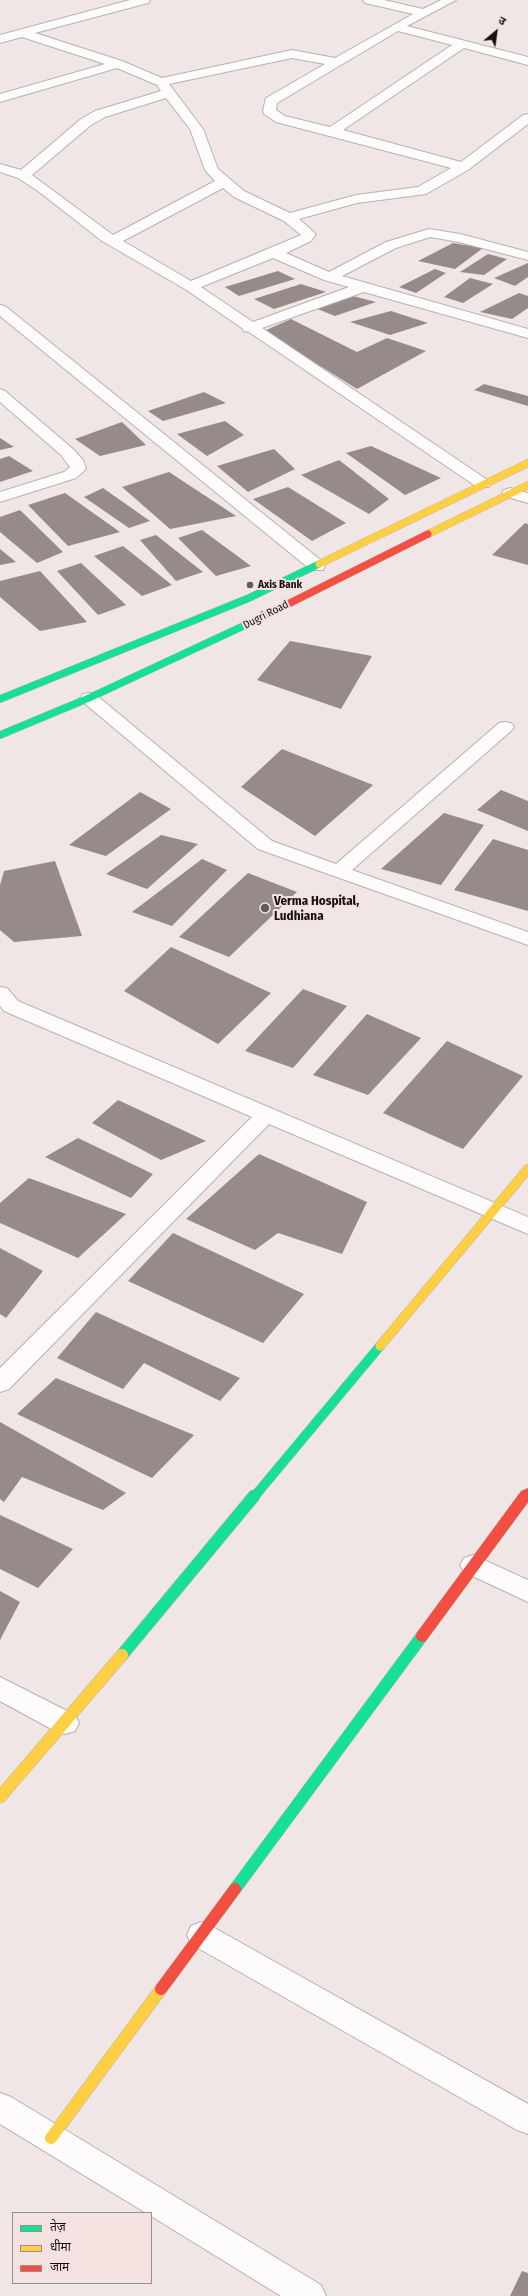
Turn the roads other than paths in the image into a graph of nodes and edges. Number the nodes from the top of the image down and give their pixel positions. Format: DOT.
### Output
graph roads {
  1 [pos="144,0"];
  2 [pos="369,0"];
  3 [pos="450,0"];
  4 [pos="424,13"];
  5 [pos="396,27"];
  6 [pos="22,33"];
  7 [pos="0,39"];
  8 [pos="462,44"];
  9 [pos="528,61"];
  10 [pos="337,62"];
  11 [pos="118,64"];
  12 [pos="165,88"];
  13 [pos="0,98"];
  14 [pos="526,122"];
  15 [pos="332,131"];
  16 [pos="463,167"];
  17 [pos="0,168"];
  18 [pos="23,175"];
  19 [pos="224,182"];
  20 [pos="289,218"];
  21 [pos="113,241"];
  22 [pos="272,252"];
  23 [pos="527,255"];
  24 [pos="329,277"];
  25 [pos="190,286"];
  26 [pos="363,287"];
  27 [pos="0,309"];
  28 [pos="249,328"];
  29 [pos="528,334"];
  30 [pos="0,394"];
  31 [pos="528,463"];
  32 [pos="483,484"];
  33 [pos="528,485"];
  34 [pos="510,493"];
  35 [pos="0,497"];
  36 [pos="528,498"];
  37 [pos="317,566"];
  38 [pos="89,698"];
  39 [pos="0,699"];
  40 [pos="505,727"];
  41 [pos="0,735"];
  42 [pos="339,871"];
  43 [pos="528,939"];
  44 [pos="0,993"];
  45 [pos="266,1115"];
  46 [pos="528,1169"];
  47 [pos="494,1212"];
  48 [pos="528,1226"];
  49 [pos="0,1382"];
  50 [pos="528,1493"];
  51 [pos="473,1565"];
  52 [pos="528,1592"];
  53 [pos="0,1688"];
  54 [pos="65,1723"];
  55 [pos="0,1796"];
  56 [pos="200,1935"];
  57 [pos="0,2107"];
  58 [pos="528,2120"];
  59 [pos="51,2138"];
  60 [pos="310,2296"];
  1 -- 6 [label="street"];
  2 -- 4 [label="street"];
  3 -- 4 [label="street"];
  4 -- 5 [label="street"];
  5 -- 8 [label="street"];
  5 -- 10 [label="street"];
  6 -- 7 [label="street"];
  6 -- 11 [label="street"];
  8 -- 9 [label="street"];
  8 -- 15 [label="street"];
  10 -- 12 [label="street"];
  10 -- 15 [label="street"];
  11 -- 12 [label="street"];
  11 -- 13 [label="street"];
  12 -- 18 [label="street"];
  12 -- 19 [label="street"];
  14 -- 16 [label="street"];
  15 -- 16 [label="street"];
  16 -- 20 [label="street"];
  17 -- 18 [label="street"];
  18 -- 21 [label="street"];
  19 -- 20 [label="street"];
  19 -- 21 [label="street"];
  20 -- 22 [label="street"];
  21 -- 25 [label="street"];
  22 -- 24 [label="street"];
  22 -- 25 [label="street"];
  23 -- 24 [label="street"];
  24 -- 26 [label="street"];
  25 -- 28 [label="street"];
  26 -- 28 [label="street"];
  26 -- 29 [label="street"];
  27 -- 37 [label="street"];
  28 -- 32 [label="street"];
  30 -- 35 [label="street"];
  31 -- 32 [label="street, Dugri Road"];
  32 -- 37 [label="street, Dugri Road"];
  33 -- 34 [label="street, Dugri Road"];
  34 -- 36 [label="street"];
  34 -- 38 [label="street, Dugri Road"];
  37 -- 39 [label="street, Dugri Road"];
  38 -- 41 [label="street, Dugri Road"];
  38 -- 42 [label="street"];
  40 -- 42 [label="street"];
  42 -- 43 [label="street"];
  44 -- 45 [label="street"];
  45 -- 47 [label="street"];
  45 -- 49 [label="street"];
  46 -- 47 [label="street"];
  47 -- 48 [label="street"];
  47 -- 54 [label="street"];
  50 -- 51 [label="street"];
  51 -- 52 [label="street"];
  51 -- 56 [label="street"];
  53 -- 54 [label="street"];
  54 -- 55 [label="street"];
  56 -- 58 [label="street"];
  56 -- 59 [label="street"];
  57 -- 59 [label="street"];
  59 -- 60 [label="street"];
}
